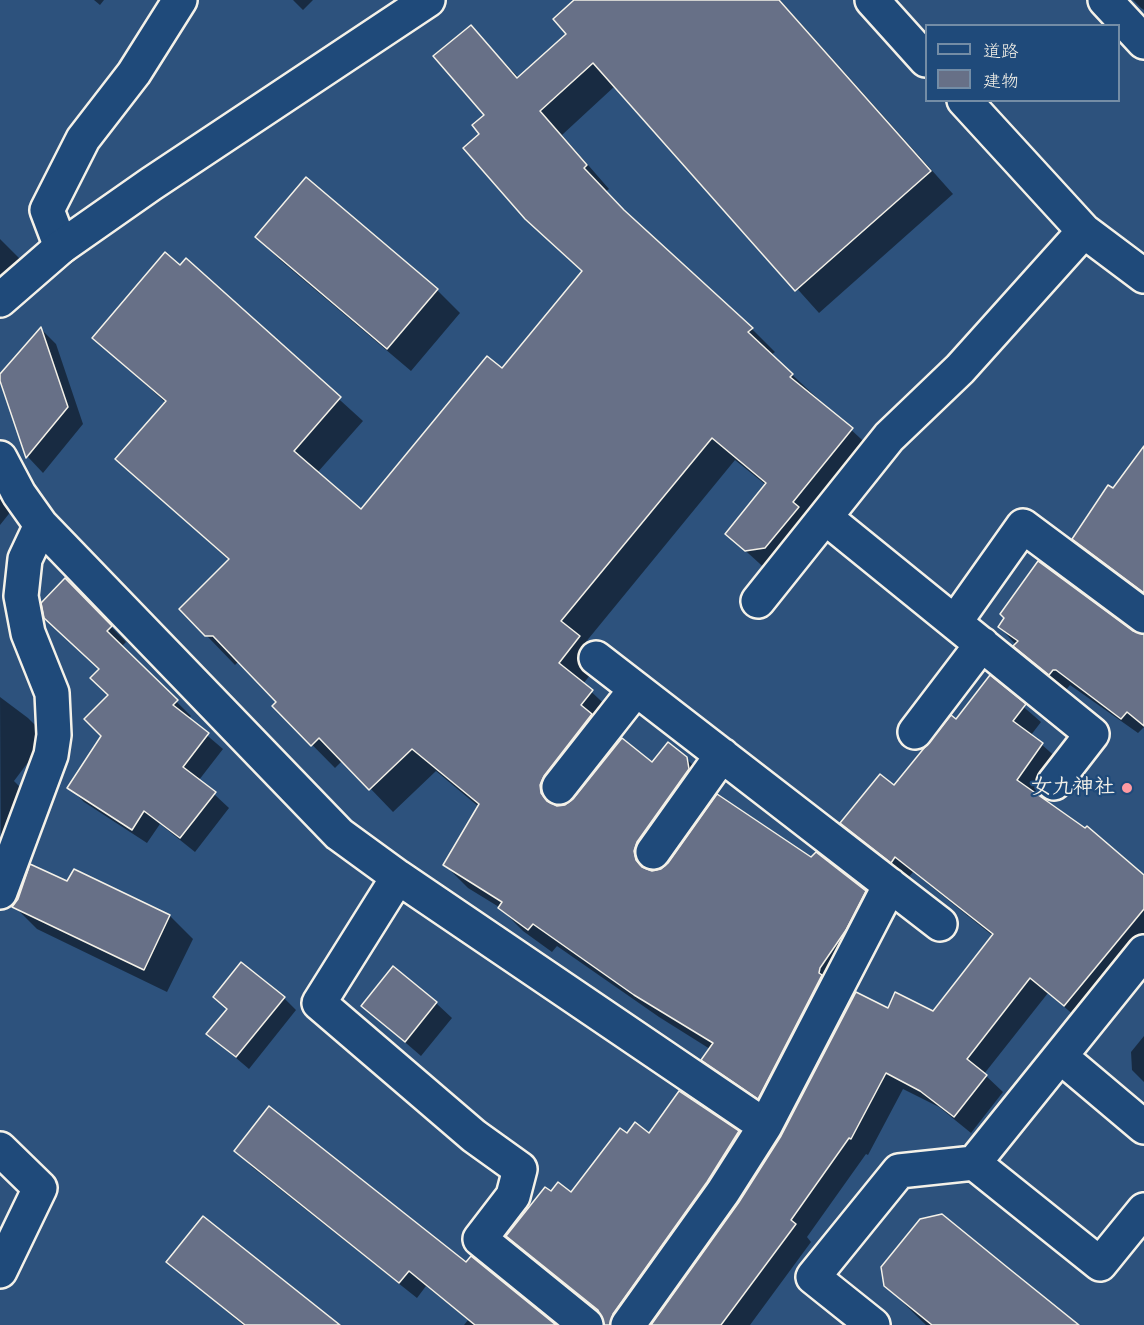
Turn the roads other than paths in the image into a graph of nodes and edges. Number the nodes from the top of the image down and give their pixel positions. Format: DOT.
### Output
graph roads {
  1 [pos="180,0"];
  2 [pos="428,0"];
  3 [pos="872,0"];
  4 [pos="1105,0"];
  5 [pos="1144,42"];
  6 [pos="925,58"];
  7 [pos="966,102"];
  8 [pos="1084,231"];
  9 [pos="61,247"];
  10 [pos="1144,276"];
  11 [pos="0,300"];
  12 [pos="0,458"];
  13 [pos="826,518"];
  14 [pos="41,525"];
  15 [pos="758,601"];
  16 [pos="1144,616"];
  17 [pos="955,622"];
  18 [pos="982,644"];
  19 [pos="596,658"];
  20 [pos="636,689"];
  21 [pos="915,732"];
  22 [pos="722,755"];
  23 [pos="1054,783"];
  24 [pos="559,787"];
  25 [pos="653,852"];
  26 [pos="398,877"];
  27 [pos="890,885"];
  28 [pos="0,892"];
  29 [pos="940,924"];
  30 [pos="1144,952"];
  31 [pos="1061,1057"];
  32 [pos="765,1126"];
  33 [pos="1144,1126"];
  34 [pos="0,1149"];
  35 [pos="974,1163"];
  36 [pos="1144,1210"];
  37 [pos="0,1271"];
  38 [pos="586,1325"];
  39 [pos="628,1325"];
  40 [pos="873,1325"];
  1 -- 9 [label="street"];
  2 -- 9 [label="street"];
  3 -- 6 [label="street"];
  4 -- 5 [label="street"];
  7 -- 8 [label="street"];
  8 -- 10 [label="street"];
  8 -- 13 [label="street"];
  9 -- 11 [label="street"];
  12 -- 14 [label="street"];
  13 -- 15 [label="street"];
  13 -- 17 [label="street"];
  14 -- 26 [label="street"];
  14 -- 28 [label="street"];
  16 -- 17 [label="street"];
  17 -- 18 [label="street"];
  18 -- 21 [label="street"];
  18 -- 23 [label="street"];
  19 -- 20 [label="street"];
  20 -- 22 [label="street"];
  20 -- 24 [label="street"];
  22 -- 25 [label="street"];
  22 -- 27 [label="street"];
  26 -- 32 [label="street"];
  26 -- 38 [label="street"];
  27 -- 29 [label="street"];
  27 -- 32 [label="street"];
  30 -- 31 [label="street"];
  31 -- 33 [label="street"];
  31 -- 35 [label="street"];
  32 -- 39 [label="street"];
  34 -- 37 [label="street"];
  35 -- 36 [label="street"];
  35 -- 40 [label="street"];
}
